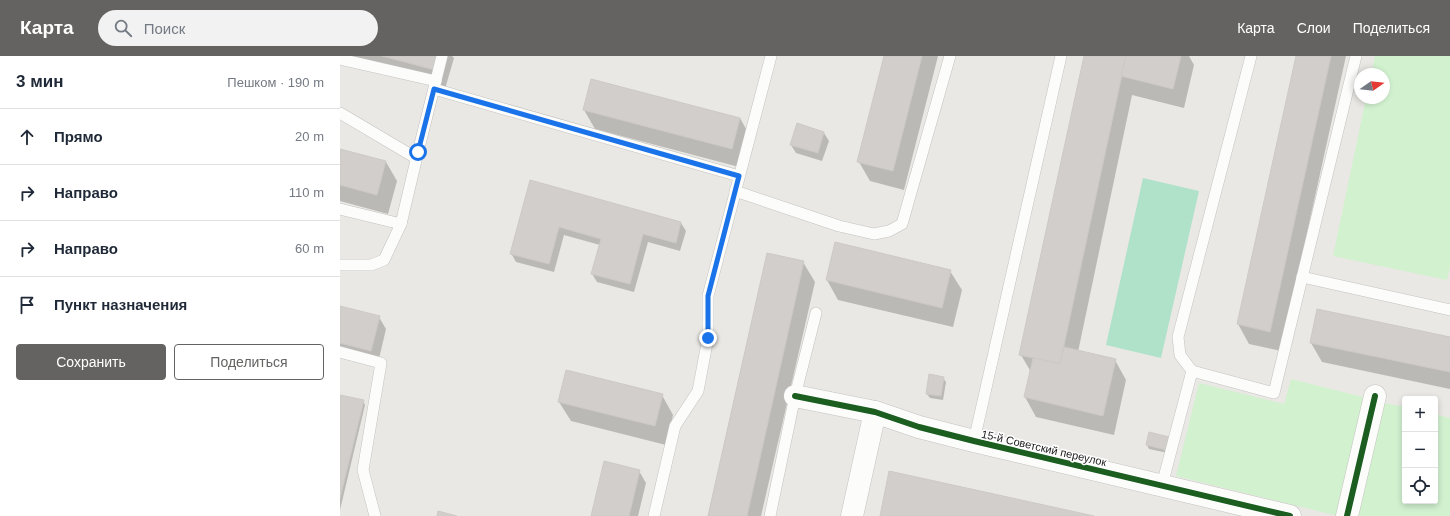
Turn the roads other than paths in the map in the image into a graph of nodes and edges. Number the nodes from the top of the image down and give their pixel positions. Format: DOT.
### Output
graph roads {
  1 [pos="442,56"];
  2 [pos="771,56"];
  3 [pos="950,56"];
  4 [pos="1062,56"];
  5 [pos="1251,56"];
  6 [pos="1356,56"];
  7 [pos="340,59"];
  8 [pos="434,85"];
  9 [pos="340,113"];
  10 [pos="416,158"];
  11 [pos="739,176"];
  12 [pos="735,191"];
  13 [pos="340,208"];
  14 [pos="402,224"];
  15 [pos="340,265"];
  16 [pos="1302,277"];
  17 [pos="1450,310"];
  18 [pos="816,313"];
  19 [pos="340,352"];
  20 [pos="1192,370"];
  21 [pos="795,396"];
  22 [pos="1375,396"];
  23 [pos="875,412"];
  24 [pos="974,441"];
  25 [pos="1162,485"];
  26 [pos="375,516"];
  27 [pos="654,516"];
  28 [pos="770,516"];
  29 [pos="852,516"];
  30 [pos="1290,516"];
  31 [pos="1347,516"];
  1 -- 8 [label="lane"];
  2 -- 11 [label="lane"];
  3 -- 12 [label="lane"];
  4 -- 24 [label="lane"];
  5 -- 20 [label="lane"];
  6 -- 16 [label="lane"];
  7 -- 8 [label="lane"];
  8 -- 10 [label="lane"];
  8 -- 11 [label="lane"];
  9 -- 10 [label="lane"];
  10 -- 14 [label="lane"];
  11 -- 12 [label="lane"];
  12 -- 27 [label="lane"];
  13 -- 14 [label="lane"];
  14 -- 15 [label="lane"];
  16 -- 17 [label="lane"];
  16 -- 20 [label="lane"];
  18 -- 21 [label="lane"];
  19 -- 26 [label="lane"];
  20 -- 25 [label="lane"];
  21 -- 23 [label="street, 15-й Советский переулок"];
  21 -- 28 [label="lane"];
  22 -- 31 [label="street"];
  23 -- 24 [label="street, 15-й Советский переулок"];
  23 -- 29 [label="street"];
  24 -- 25 [label="street, 15-й Советский переулок"];
  25 -- 30 [label="street, 15-й Советский переулок"];
}
